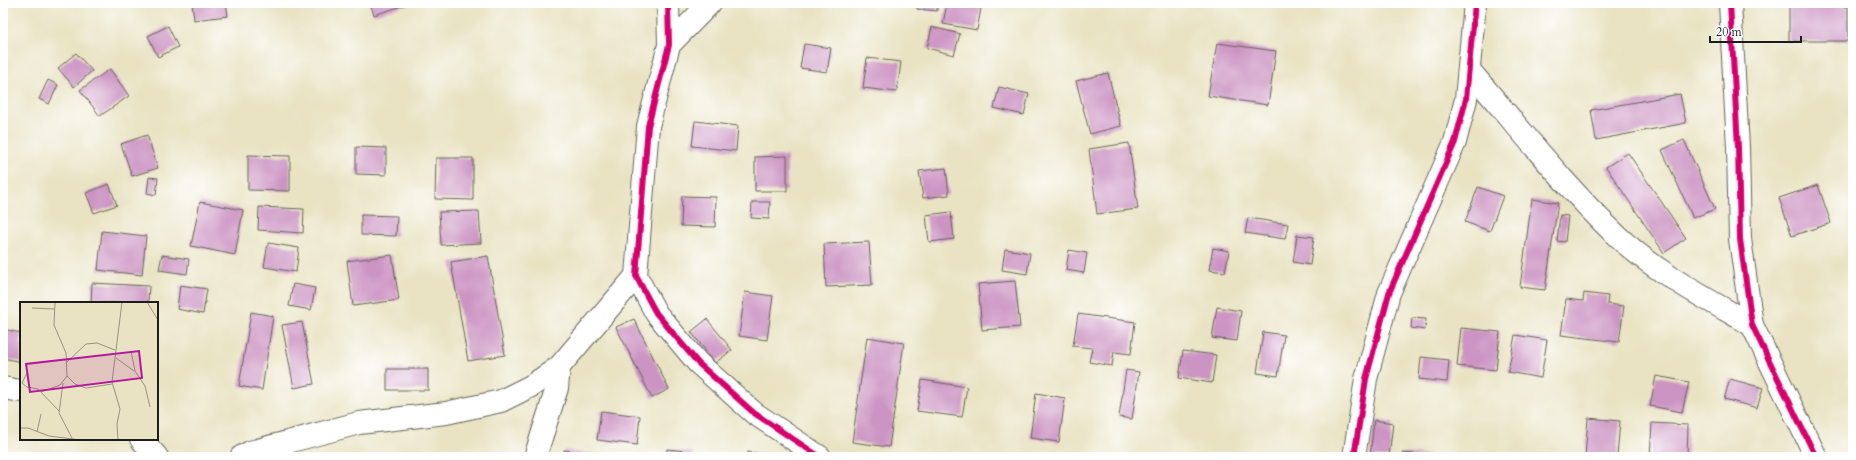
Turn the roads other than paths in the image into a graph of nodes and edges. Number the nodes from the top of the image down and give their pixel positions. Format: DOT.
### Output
graph roads {
  1 [pos="668,3"];
  2 [pos="710,3"];
  3 [pos="1475,3"];
  4 [pos="1730,3"];
  5 [pos="669,45"];
  6 [pos="1469,70"];
  7 [pos="636,276"];
  8 [pos="1752,325"];
  9 [pos="559,367"];
  10 [pos="3,388"];
  11 [pos="20,391"];
  12 [pos="142,440"];
  13 [pos="157,457"];
  14 [pos="241,457"];
  15 [pos="535,457"];
  16 [pos="820,457"];
  17 [pos="1354,457"];
  18 [pos="1816,457"];
  1 -- 5 [label="street"];
  2 -- 5 [label="street"];
  3 -- 6 [label="street"];
  4 -- 8 [label="street"];
  5 -- 7 [label="street"];
  6 -- 8 [label="street"];
  6 -- 17 [label="street"];
  7 -- 9 [label="street"];
  7 -- 16 [label="street"];
  8 -- 18 [label="street"];
  9 -- 14 [label="street"];
  9 -- 15 [label="street"];
  10 -- 11 [label="street"];
  12 -- 13 [label="street"];
}
